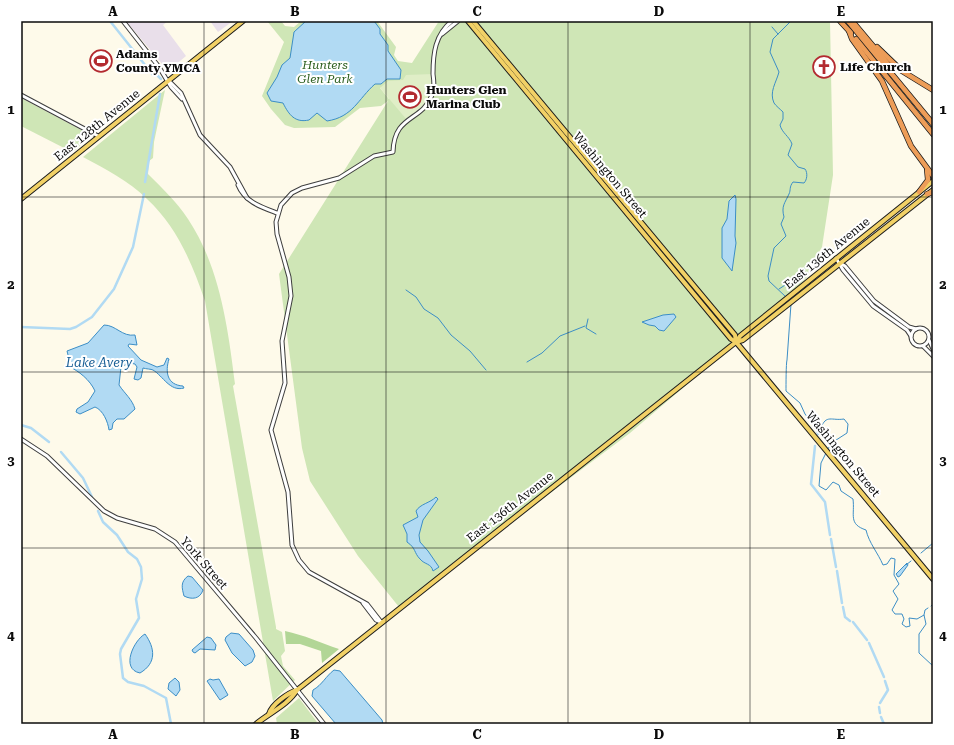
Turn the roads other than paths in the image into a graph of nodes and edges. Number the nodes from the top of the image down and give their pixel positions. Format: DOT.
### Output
graph roads {
  1 [pos="123,21"];
  2 [pos="243,21"];
  3 [pos="452,21"];
  4 [pos="458,21"];
  5 [pos="468,21"];
  6 [pos="474,21"];
  7 [pos="842,21"];
  8 [pos="848,21"];
  9 [pos="852,21"];
  10 [pos="856,21"];
  11 [pos="849,31"];
  12 [pos="440,35"];
  13 [pos="168,80"];
  14 [pos="933,90"];
  15 [pos="21,95"];
  16 [pos="933,120"];
  17 [pos="933,124"];
  18 [pos="933,130"];
  19 [pos="933,134"];
  20 [pos="98,136"];
  21 [pos="927,168"];
  22 [pos="933,176"];
  23 [pos="933,181"];
  24 [pos="933,191"];
  25 [pos="919,192"];
  26 [pos="927,194"];
  27 [pos="21,199"];
  28 [pos="277,213"];
  29 [pos="836,258"];
  30 [pos="840,262"];
  31 [pos="796,294"];
  32 [pos="916,329"];
  33 [pos="911,336"];
  34 [pos="929,340"];
  35 [pos="736,342"];
  36 [pos="922,346"];
  37 [pos="933,349"];
  38 [pos="933,356"];
  39 [pos="21,439"];
  40 [pos="933,579"];
  41 [pos="381,622"];
  42 [pos="297,690"];
  43 [pos="256,724"];
  44 [pos="324,724"];
  1 -- 13 [label="street"];
  2 -- 13 [label="main road, East 128th Avenue"];
  3 -- 12 [label="street"];
  4 -- 12 [label="street"];
  5 -- 35 [label="main road, Washington Street"];
  6 -- 35 [label="main road, Washington Street"];
  7 -- 11 [label="highway"];
  7 -- 18 [label="highway"];
  8 -- 17 [label="highway"];
  9 -- 16 [label="highway"];
  10 -- 14 [label="highway"];
  11 -- 19 [label="highway"];
  11 -- 21 [label="highway"];
  12 -- 28 [label="street"];
  13 -- 20 [label="main road, East 128th Avenue"];
  13 -- 28 [label="street"];
  15 -- 20 [label="street"];
  20 -- 27 [label="main road, East 128th Avenue"];
  21 -- 22 [label="highway"];
  21 -- 25 [label="highway"];
  23 -- 25 [label="main road, East 136th Avenue"];
  24 -- 26 [label="highway"];
  25 -- 29 [label="main road, East 136th Avenue"];
  26 -- 30 [label="main road, East 136th Avenue"];
  28 -- 41 [label="street"];
  29 -- 30 [label="street"];
  29 -- 31 [label="main road, East 136th Avenue"];
  30 -- 31 [label="main road, East 136th Avenue"];
  30 -- 32 [label="street"];
  30 -- 33 [label="street"];
  31 -- 35 [label="main road, East 136th Avenue"];
  32 -- 33 [label="street"];
  32 -- 34 [label="street"];
  33 -- 36 [label="street"];
  34 -- 36 [label="street"];
  34 -- 37 [label="street"];
  35 -- 40 [label="main road, Washington Street"];
  35 -- 41 [label="main road, East 136th Avenue"];
  36 -- 38 [label="street"];
  39 -- 42 [label="street, York Street"];
  41 -- 42 [label="main road, East 136th Avenue"];
  42 -- 43 [label="main road, East 136th Avenue"];
  42 -- 44 [label="street, York Street"];
}
